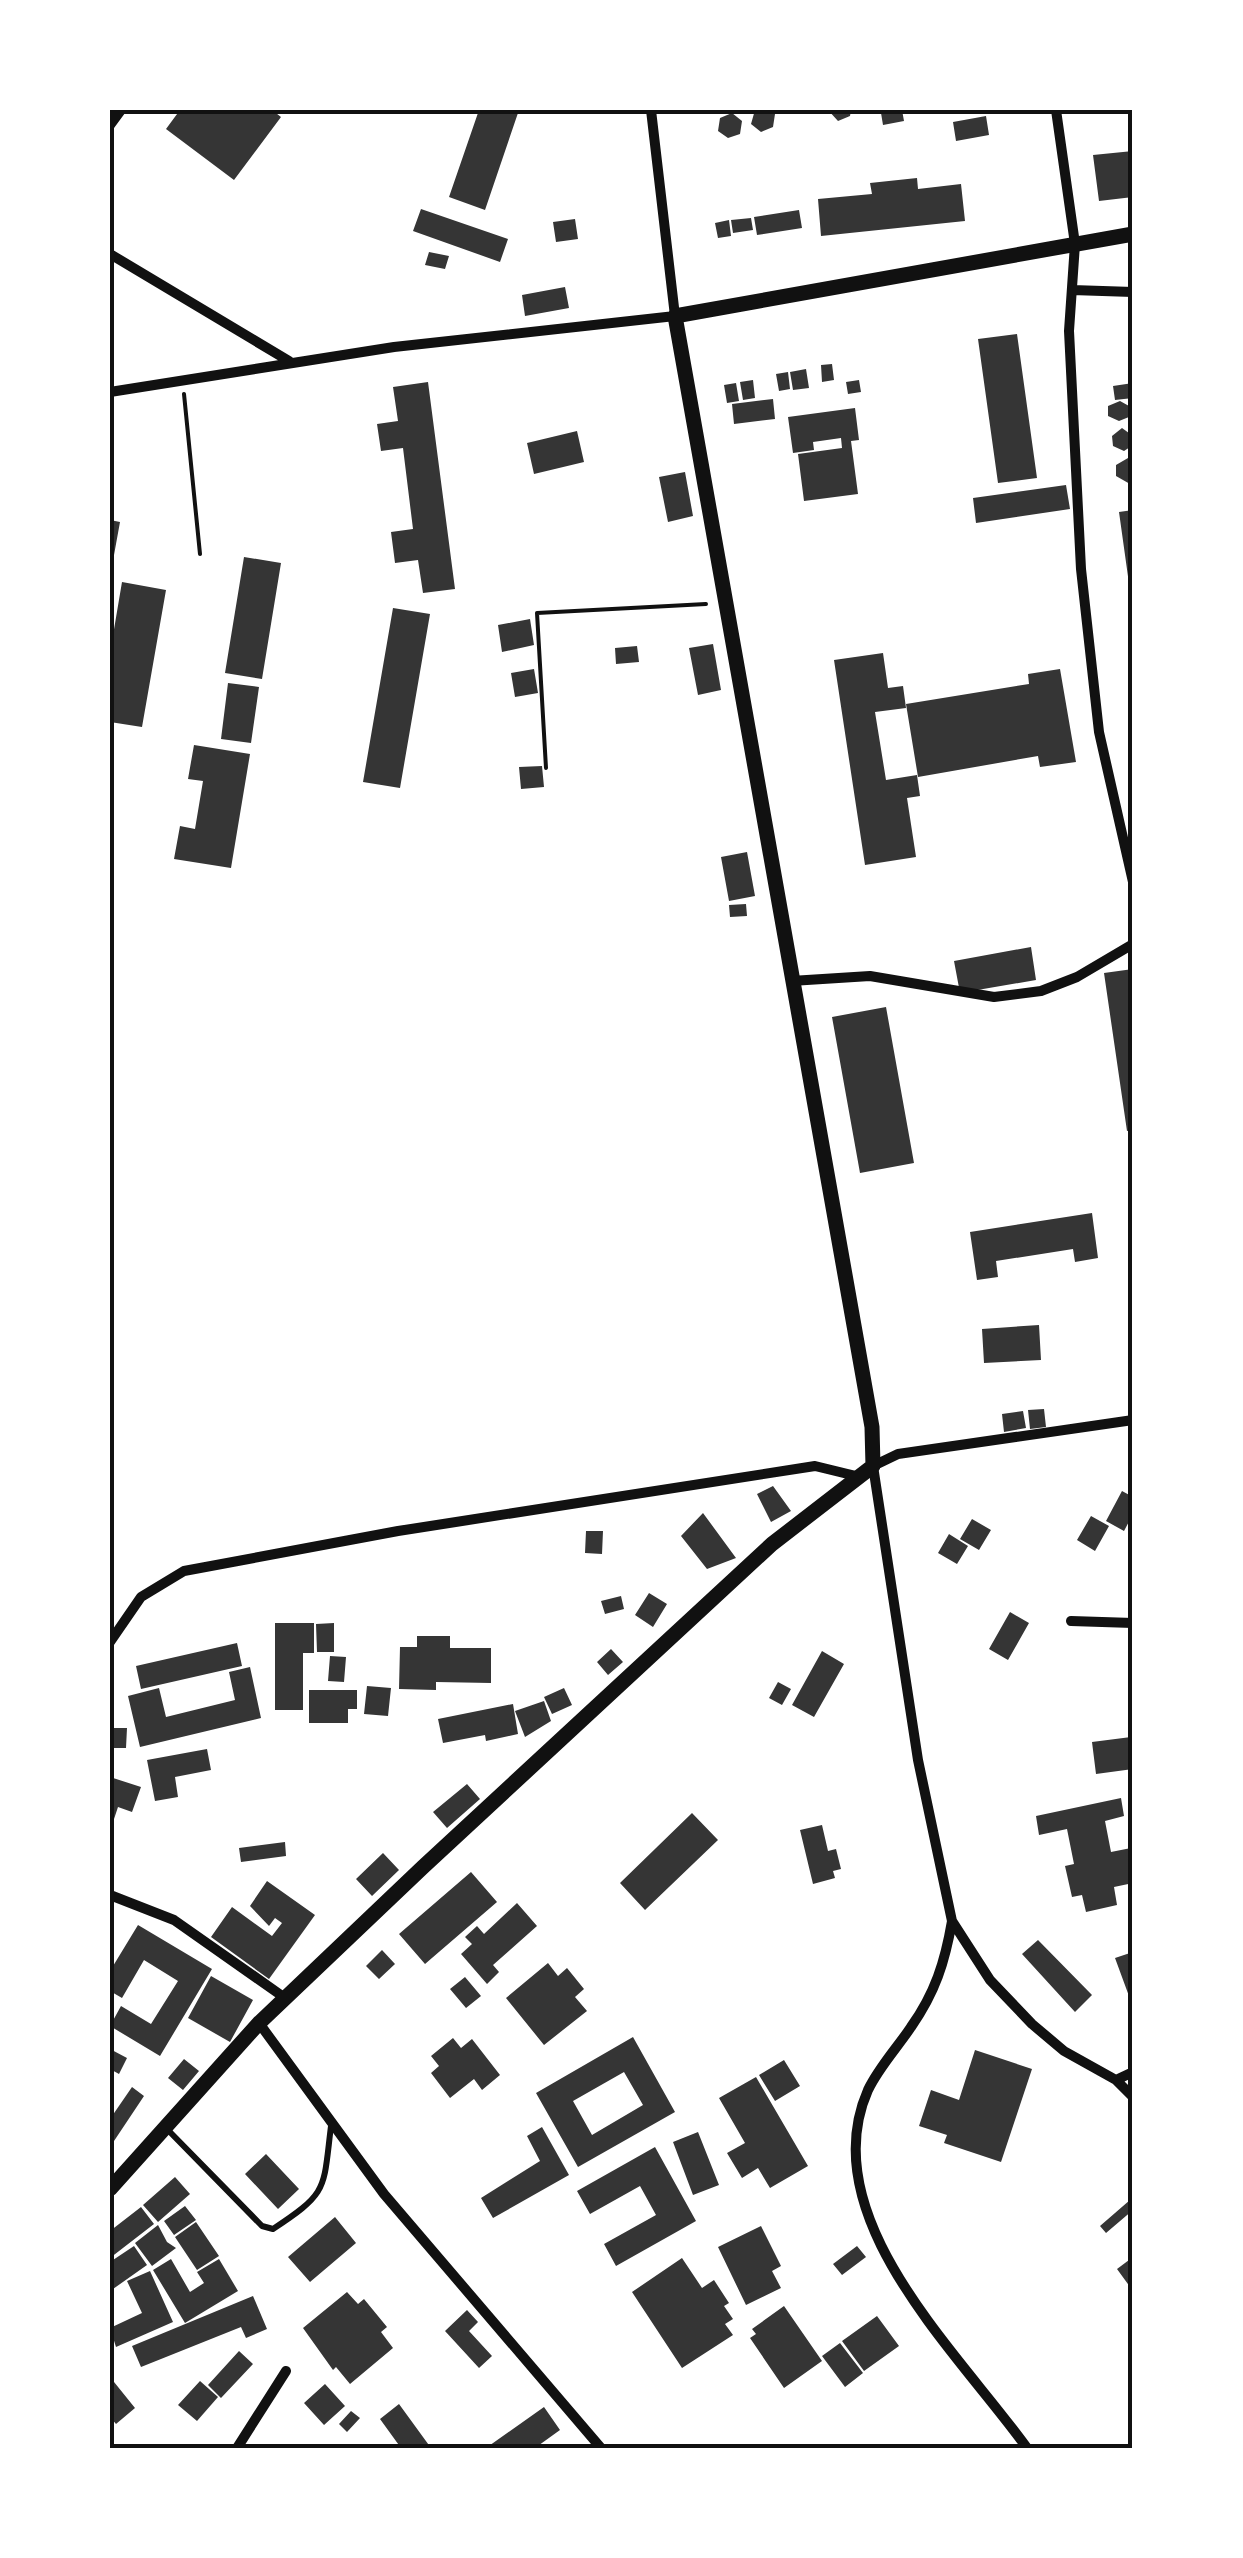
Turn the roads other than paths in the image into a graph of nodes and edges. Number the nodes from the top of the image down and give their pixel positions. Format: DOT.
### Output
graph roads {
  1 [pos="121,110"];
  2 [pos="651,110"];
  3 [pos="1056,110"];
  4 [pos="110,125"];
  5 [pos="1133,234"];
  6 [pos="1075,244"];
  7 [pos="110,254"];
  8 [pos="1072,290"];
  9 [pos="1133,292"];
  10 [pos="675,316"];
  11 [pos="290,362"];
  12 [pos="110,392"];
  13 [pos="1133,882"];
  14 [pos="1133,944"];
  15 [pos="791,980"];
  16 [pos="1133,1420"];
  17 [pos="872,1466"];
  18 [pos="856,1476"];
  19 [pos="1071,1620"];
  20 [pos="1133,1622"];
  21 [pos="110,1642"];
  22 [pos="110,1895"];
  23 [pos="952,1921"];
  24 [pos="285,1998"];
  25 [pos="259,2023"];
  26 [pos="1133,2072"];
  27 [pos="1116,2080"];
  28 [pos="1133,2097"];
  29 [pos="332,2123"];
  30 [pos="166,2127"];
  31 [pos="110,2188"];
  32 [pos="286,2371"];
  33 [pos="238,2448"];
  34 [pos="601,2448"];
  35 [pos="1027,2448"];
  1 -- 4 [label="street"];
  2 -- 10 [label="street"];
  3 -- 6 [label="street"];
  5 -- 6 [label="street"];
  6 -- 8 [label="street"];
  6 -- 10 [label="street"];
  7 -- 11 [label="street"];
  8 -- 9 [label="street"];
  8 -- 13 [label="street"];
  10 -- 11 [label="street"];
  10 -- 15 [label="street"];
  11 -- 12 [label="street"];
  14 -- 15 [label="street"];
  15 -- 17 [label="street"];
  16 -- 17 [label="street"];
  17 -- 18 [label="street"];
  17 -- 23 [label="street"];
  18 -- 21 [label="street"];
  18 -- 24 [label="street"];
  19 -- 20 [label="street"];
  22 -- 24 [label="street"];
  23 -- 27 [label="street"];
  23 -- 35 [label="street"];
  24 -- 25 [label="street"];
  25 -- 29 [label="street"];
  25 -- 30 [label="street"];
  26 -- 27 [label="street"];
  27 -- 28 [label="street"];
  29 -- 30 [label="lane"];
  29 -- 34 [label="street"];
  30 -- 31 [label="street"];
  32 -- 33 [label="street"];
}
